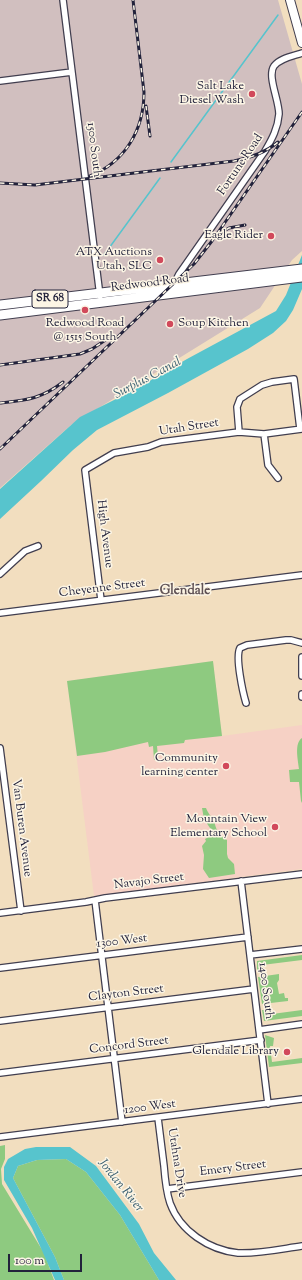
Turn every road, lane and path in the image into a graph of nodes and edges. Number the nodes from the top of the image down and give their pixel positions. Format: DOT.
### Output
graph roads {
  1 [pos="63,0"];
  2 [pos="290,0"];
  3 [pos="302,43"];
  4 [pos="302,54"];
  5 [pos="72,72"];
  6 [pos="0,81"];
  7 [pos="302,269"];
  8 [pos="302,277"];
  9 [pos="176,288"];
  10 [pos="100,292"];
  11 [pos="101,302"];
  12 [pos="0,305"];
  13 [pos="0,315"];
  14 [pos="301,429"];
  15 [pos="239,432"];
  16 [pos="264,434"];
  17 [pos="85,470"];
  18 [pos="278,478"];
  19 [pos="38,546"];
  20 [pos="0,574"];
  21 [pos="302,575"];
  22 [pos="101,600"];
  23 [pos="0,612"];
  24 [pos="302,643"];
  25 [pos="302,657"];
  26 [pos="302,676"];
  27 [pos="246,703"];
  28 [pos="0,748"];
  29 [pos="2,777"];
  30 [pos="302,874"];
  31 [pos="241,881"];
  32 [pos="95,900"];
  33 [pos="21,911"];
  34 [pos="0,913"];
  35 [pos="248,937"];
  36 [pos="302,949"];
  37 [pos="102,955"];
  38 [pos="250,955"];
  39 [pos="0,968"];
  40 [pos="254,989"];
  41 [pos="108,1007"];
  42 [pos="0,1021"];
  43 [pos="302,1024"];
  44 [pos="259,1030"];
  45 [pos="260,1040"];
  46 [pos="114,1059"];
  47 [pos="0,1073"];
  48 [pos="302,1100"];
  49 [pos="268,1104"];
  50 [pos="158,1118"];
  51 [pos="122,1122"];
  52 [pos="0,1137"];
  53 [pos="302,1172"];
  54 [pos="167,1189"];
  55 [pos="302,1246"];
  1 -- 5 [label="street, 1500 South"];
  2 -- 3 [label="main road"];
  4 -- 9 [label="street, Fortune Road"];
  5 -- 6 [label="street"];
  5 -- 10 [label="street, 1500 South"];
  7 -- 9 [label="main road, Redwood Road / SR 68"];
  8 -- 9 [label="main road, Redwood Road / SR 68"];
  9 -- 10 [label="main road, Redwood Road / SR 68"];
  9 -- 11 [label="main road, Redwood Road / SR 68"];
  10 -- 11 [label="street, 1500 South"];
  10 -- 12 [label="main road, Redwood Road / SR 68"];
  11 -- 13 [label="main road, Redwood Road / SR 68"];
  14 -- 15 [label="street"];
  14 -- 16 [label="street, Utah Street"];
  15 -- 16 [label="street, Utah Street"];
  15 -- 17 [label="street, Utah Street"];
  16 -- 18 [label="street"];
  17 -- 22 [label="street, High Avenue"];
  19 -- 20 [label="street"];
  21 -- 22 [label="street, Cheyenne Street"];
  22 -- 23 [label="street, Cheyenne Street"];
  24 -- 27 [label="street"];
  25 -- 26 [label="street"];
  28 -- 29 [label="street, Van Buren Avenue"];
  29 -- 33 [label="street, Van Buren Avenue"];
  30 -- 31 [label="street, Navajo Street"];
  31 -- 32 [label="street, Navajo Street"];
  31 -- 35 [label="street, 1400 South"];
  32 -- 33 [label="street, Navajo Street"];
  32 -- 37 [label="street"];
  33 -- 34 [label="street, Navajo Street"];
  35 -- 37 [label="street, 1300 West"];
  35 -- 38 [label="street, 1400 South"];
  36 -- 38 [label="street"];
  37 -- 39 [label="street, 1300 West"];
  37 -- 41 [label="street"];
  38 -- 40 [label="street, 1400 South"];
  40 -- 41 [label="street, Clayton Street"];
  40 -- 44 [label="street, 1400 South"];
  41 -- 42 [label="street, Clayton Street"];
  41 -- 46 [label="street"];
  43 -- 44 [label="street"];
  44 -- 45 [label="street, 1400 South"];
  45 -- 46 [label="street, Concord Street"];
  45 -- 49 [label="street, 1400 South"];
  46 -- 47 [label="street, Concord Street"];
  46 -- 51 [label="street"];
  48 -- 49 [label="street, 1200 West"];
  49 -- 50 [label="street, 1200 West"];
  50 -- 51 [label="street, 1200 West"];
  50 -- 54 [label="street, Utahna Drive"];
  51 -- 52 [label="street, 1200 West"];
  53 -- 54 [label="street, Emery Street"];
  54 -- 55 [label="street, Utahna Drive"];
}
